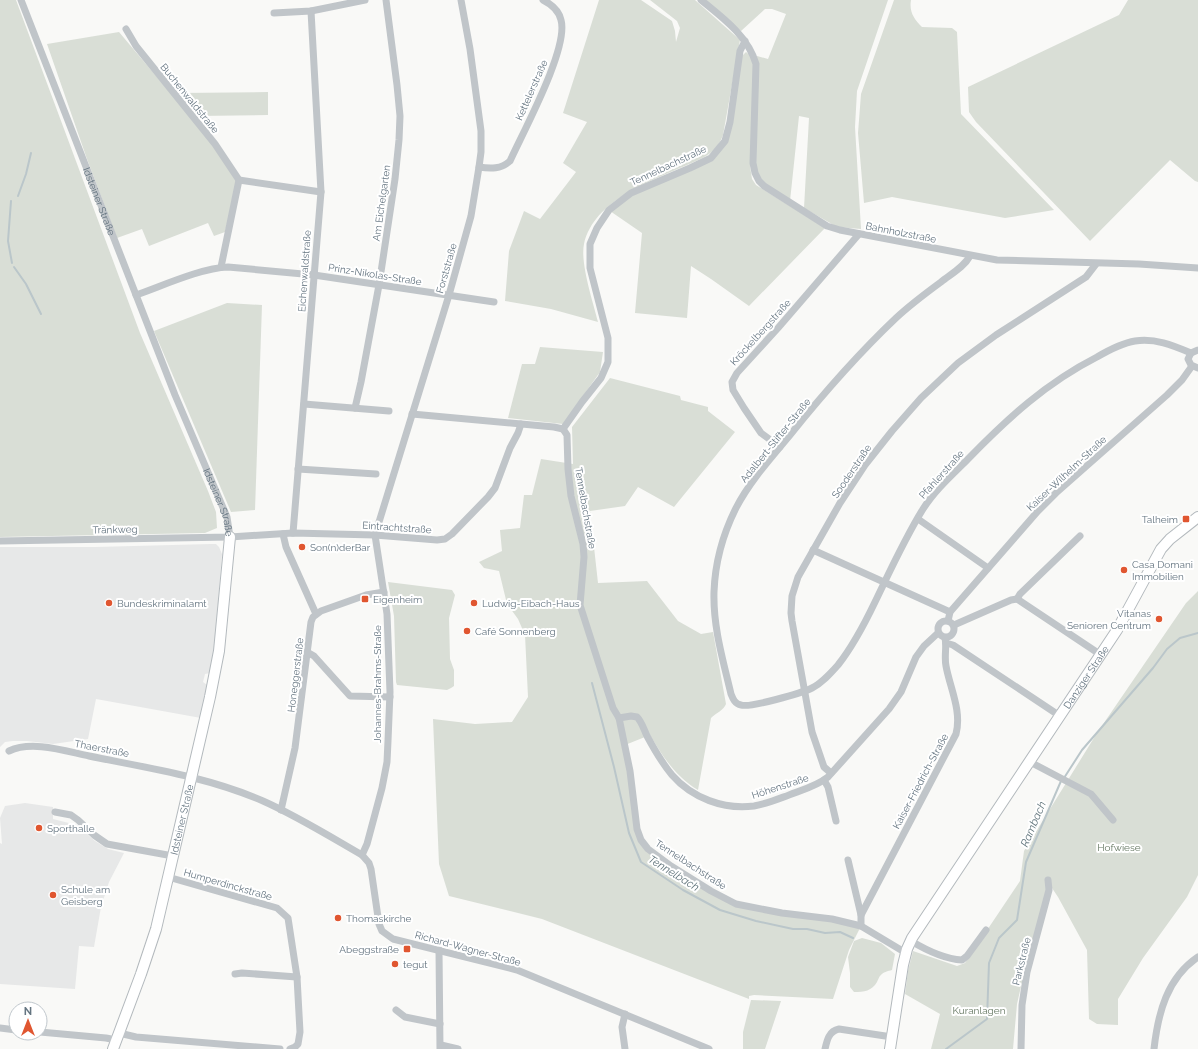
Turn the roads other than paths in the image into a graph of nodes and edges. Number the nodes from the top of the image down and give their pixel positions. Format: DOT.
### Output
graph roads {
  1 [pos="21,0"];
  2 [pos="365,0"];
  3 [pos="386,0"];
  4 [pos="461,0"];
  5 [pos="543,0"];
  6 [pos="701,0"];
  7 [pos="311,11"];
  8 [pos="274,13"];
  9 [pos="126,29"];
  10 [pos="745,41"];
  11 [pos="479,167"];
  12 [pos="239,180"];
  13 [pos="320,192"];
  14 [pos="859,234"];
  15 [pos="970,256"];
  16 [pos="1096,264"];
  17 [pos="221,267"];
  18 [pos="1198,268"];
  19 [pos="314,275"];
  20 [pos="379,285"];
  21 [pos="136,295"];
  22 [pos="449,295"];
  23 [pos="494,302"];
  24 [pos="1198,350"];
  25 [pos="1190,353"];
  26 [pos="1195,367"];
  27 [pos="304,404"];
  28 [pos="355,408"];
  29 [pos="389,411"];
  30 [pos="412,414"];
  31 [pos="521,424"];
  32 [pos="563,429"];
  33 [pos="780,447"];
  34 [pos="298,469"];
  35 [pos="376,474"];
  36 [pos="1198,517"];
  37 [pos="918,519"];
  38 [pos="293,533"];
  39 [pos="283,534"];
  40 [pos="375,535"];
  41 [pos="1080,536"];
  42 [pos="230,537"];
  43 [pos="0,541"];
  44 [pos="813,550"];
  45 [pos="988,568"];
  46 [pos="884,583"];
  47 [pos="384,592"];
  48 [pos="1017,599"];
  49 [pos="950,612"];
  50 [pos="316,614"];
  51 [pos="951,623"];
  52 [pos="938,633"];
  53 [pos="946,640"];
  54 [pos="307,652"];
  55 [pos="1101,655"];
  56 [pos="805,692"];
  57 [pos="731,694"];
  58 [pos="390,697"];
  59 [pos="1060,716"];
  60 [pos="619,718"];
  61 [pos="9,751"];
  62 [pos="1030,762"];
  63 [pos="831,773"];
  64 [pos="191,776"];
  65 [pos="824,780"];
  66 [pos="281,810"];
  67 [pos="55,812"];
  68 [pos="1113,820"];
  69 [pos="836,821"];
  70 [pos="362,855"];
  71 [pos="172,856"];
  72 [pos="848,860"];
  73 [pos="168,877"];
  74 [pos="1048,880"];
  75 [pos="861,915"];
  76 [pos="861,926"];
  77 [pos="986,930"];
  78 [pos="911,941"];
  79 [pos="439,950"];
  80 [pos="906,953"];
  81 [pos="1198,957"];
  82 [pos="235,974"];
  83 [pos="297,977"];
  84 [pos="396,1010"];
  85 [pos="625,1014"];
  86 [pos="440,1024"];
  87 [pos="48,1033"];
  88 [pos="892,1037"];
  89 [pos="116,1041"];
  90 [pos="440,1047"];
  91 [pos="280,1049"];
  92 [pos="291,1049"];
  93 [pos="458,1049"];
  94 [pos="626,1049"];
  95 [pos="709,1049"];
  96 [pos="825,1049"];
  97 [pos="890,1049"];
  98 [pos="1022,1049"];
  99 [pos="1154,1049"];
  1 -- 21 [label="street, Idsteiner Straße"];
  2 -- 7 [label="street"];
  3 -- 20 [label="street, Am Eichelgarten"];
  4 -- 11 [label="street, Forststraße"];
  5 -- 11 [label="street, Kettelerstraße"];
  6 -- 10 [label="street, Bahnholzstraße"];
  7 -- 8 [label="street"];
  7 -- 13 [label="street, Eichenwaldstraße"];
  9 -- 12 [label="street, Buchenwaldstraße"];
  10 -- 14 [label="street, Bahnholzstraße"];
  10 -- 32 [label="street, Tennelbachstraße"];
  11 -- 22 [label="street, Forststraße"];
  12 -- 13 [label="street"];
  12 -- 17 [label="street"];
  13 -- 19 [label="street, Eichenwaldstraße"];
  14 -- 15 [label="street, Bahnholzstraße"];
  14 -- 33 [label="street, Kröckelbergstraße"];
  15 -- 16 [label="street, Bahnholzstraße"];
  15 -- 33 [label="street, Adalbert-Stifter-Straße"];
  16 -- 18 [label="street, Bahnholzstraße"];
  16 -- 44 [label="street, Sooderstraße"];
  17 -- 19 [label="street, Prinz-Nikolas-Straße"];
  17 -- 21 [label="street, Prinz-Nikolas-Straße"];
  19 -- 20 [label="street, Prinz-Nikolas-Straße"];
  19 -- 27 [label="street, Eichenwaldstraße"];
  20 -- 22 [label="street, Prinz-Nikolas-Straße"];
  20 -- 28 [label="street, Am Eichelgarten"];
  21 -- 42 [label="street, Idsteiner Straße"];
  22 -- 23 [label="street, Prinz-Nikolas-Straße"];
  22 -- 30 [label="street, Forststraße"];
  24 -- 25 [label="street"];
  25 -- 26 [label="street"];
  25 -- 37 [label="street, Pfahlerstraße"];
  26 -- 45 [label="street, Kaiser-Wilhelm-Straße"];
  27 -- 28 [label="street"];
  27 -- 34 [label="street, Eichenwaldstraße"];
  28 -- 29 [label="street"];
  30 -- 31 [label="street"];
  30 -- 40 [label="street, Forststraße"];
  31 -- 32 [label="street"];
  31 -- 40 [label="street, Eintrachtstraße"];
  32 -- 60 [label="street, Tennelbachstraße"];
  33 -- 57 [label="street, Adalbert-Stifter-Straße"];
  34 -- 35 [label="street"];
  34 -- 38 [label="street, Eichenwaldstraße"];
  36 -- 55 [label="main road, Danziger Straße"];
  37 -- 45 [label="street"];
  37 -- 46 [label="street, Pfahlerstraße"];
  38 -- 39 [label="street, Eintrachtstraße"];
  38 -- 40 [label="street, Eintrachtstraße"];
  39 -- 42 [label="street, Eintrachtstraße"];
  39 -- 50 [label="street"];
  40 -- 47 [label="street, Johannes-Brahms-Straße"];
  41 -- 48 [label="street"];
  42 -- 43 [label="street, Tränkweg"];
  42 -- 64 [label="main road, Idsteiner Straße"];
  44 -- 46 [label="street"];
  44 -- 56 [label="street, Sooderstraße"];
  45 -- 49 [label="street, Kaiser-Wilhelm-Straße"];
  46 -- 49 [label="street"];
  46 -- 56 [label="street, Pfahlerstraße"];
  47 -- 50 [label="street"];
  47 -- 58 [label="street, Johannes-Brahms-Straße"];
  48 -- 51 [label="street"];
  48 -- 55 [label="street"];
  49 -- 51 [label="street, Kaiser-Wilhelm-Straße"];
  50 -- 54 [label="street, Honeggerstraße"];
  51 -- 52 [label="street"];
  51 -- 53 [label="street"];
  52 -- 53 [label="street"];
  52 -- 63 [label="street, Höhenstraße"];
  53 -- 59 [label="street"];
  53 -- 75 [label="street, Kaiser-Friedrich-Straße"];
  54 -- 58 [label="street"];
  54 -- 66 [label="street, Honeggerstraße"];
  55 -- 59 [label="main road, Danziger Straße"];
  56 -- 57 [label="street, Pfahlerstraße"];
  56 -- 63 [label="street, Sooderstraße"];
  58 -- 70 [label="street, Johannes-Brahms-Straße"];
  59 -- 62 [label="main road, Danziger Straße"];
  60 -- 65 [label="street, Höhenstraße"];
  60 -- 76 [label="street, Tennelbachstraße"];
  61 -- 64 [label="street, Thaerstraße"];
  62 -- 68 [label="street"];
  62 -- 78 [label="main road, Danziger Straße"];
  63 -- 65 [label="street, Höhenstraße"];
  64 -- 66 [label="street"];
  64 -- 71 [label="main road, Idsteiner Straße"];
  65 -- 69 [label="street"];
  66 -- 70 [label="street"];
  67 -- 71 [label="street"];
  70 -- 79 [label="street, Richard-Wagner-Straße"];
  71 -- 73 [label="main road, Idsteiner Straße"];
  72 -- 75 [label="street"];
  73 -- 83 [label="street, Humperdinckstraße"];
  73 -- 89 [label="main road, Idsteiner Straße"];
  74 -- 98 [label="street, Parkstraße"];
  75 -- 76 [label="street, Kaiser-Friedrich-Straße"];
  76 -- 80 [label="street, Tennelbachstraße"];
  77 -- 78 [label="street"];
  78 -- 80 [label="main road, Danziger Straße"];
  79 -- 85 [label="street, Richard-Wagner-Straße"];
  79 -- 86 [label="street"];
  80 -- 88 [label="main road, Danziger Straße"];
  81 -- 99 [label="street"];
  82 -- 83 [label="street"];
  83 -- 92 [label="street, Humperdinckstraße"];
  84 -- 86 [label="street"];
  85 -- 94 [label="street"];
  85 -- 95 [label="street, Richard-Wagner-Straße"];
  86 -- 90 [label="street"];
  87 -- 89 [label="street"];
  88 -- 96 [label="street"];
  88 -- 97 [label="main road, Danziger Straße"];
  89 -- 91 [label="street"];
  90 -- 93 [label="street"];
}
